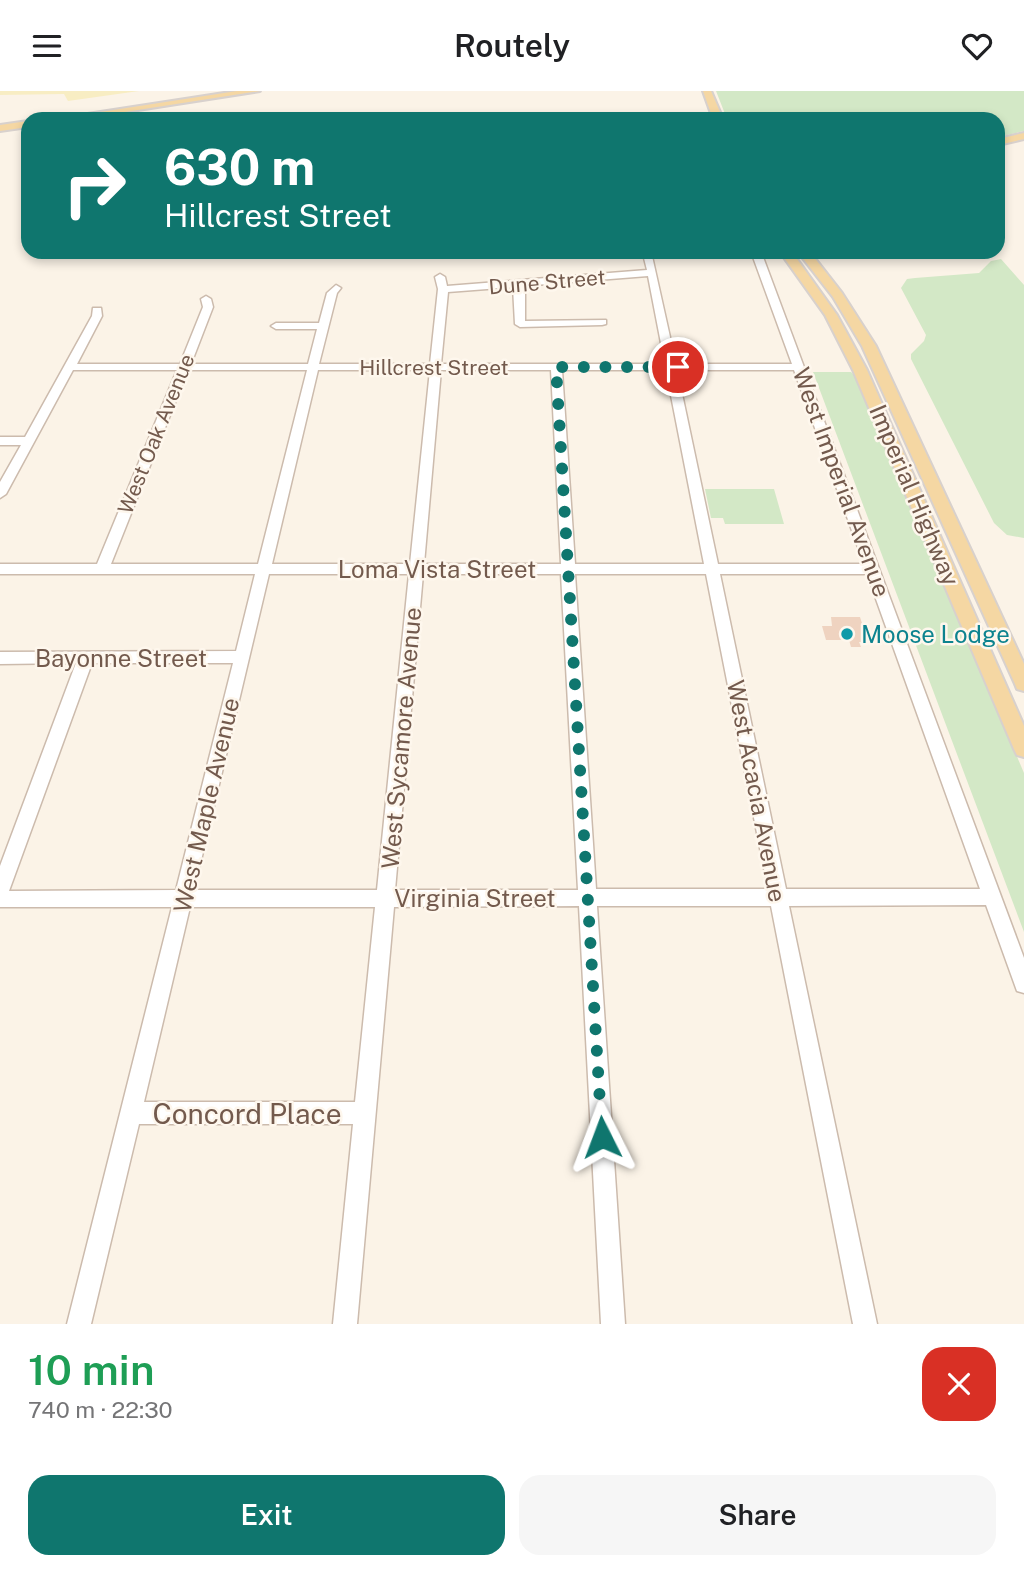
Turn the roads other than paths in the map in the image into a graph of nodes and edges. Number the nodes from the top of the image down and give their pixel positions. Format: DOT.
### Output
graph roads {
  1 [pos="256,91"];
  2 [pos="698,91"];
  3 [pos="707,91"];
  4 [pos="109,112"];
  5 [pos="706,112"];
  6 [pos="715,112"];
  7 [pos="21,125"];
  8 [pos="0,128"];
  9 [pos="1024,136"];
  10 [pos="1005,140"];
  11 [pos="1024,142"];
  12 [pos="1005,146"];
  13 [pos="759,259"];
  14 [pos="791,259"];
  15 [pos="809,259"];
  16 [pos="651,266"];
  17 [pos="441,283"];
  18 [pos="517,285"];
  19 [pos="336,288"];
  20 [pos="206,299"];
  21 [pos="97,310"];
  22 [pos="603,322"];
  23 [pos="276,326"];
  24 [pos="323,326"];
  25 [pos="69,367"];
  26 [pos="183,367"];
  27 [pos="313,367"];
  28 [pos="435,367"];
  29 [pos="556,367"];
  30 [pos="671,367"];
  31 [pos="800,367"];
  32 [pos="860,370"];
  33 [pos="893,397"];
  34 [pos="0,441"];
  35 [pos="29,441"];
  36 [pos="0,494"];
  37 [pos="0,569"];
  38 [pos="102,569"];
  39 [pos="263,569"];
  40 [pos="567,569"];
  41 [pos="713,569"];
  42 [pos="873,569"];
  43 [pos="416,570"];
  44 [pos="241,657"];
  45 [pos="0,658"];
  46 [pos="86,658"];
  47 [pos="1024,684"];
  48 [pos="1024,749"];
  49 [pos="0,890"];
  50 [pos="587,897"];
  51 [pos="779,897"];
  52 [pos="993,897"];
  53 [pos="0,898"];
  54 [pos="184,898"];
  55 [pos="386,898"];
  56 [pos="1024,983"];
  57 [pos="130,1113"];
  58 [pos="364,1113"];
  59 [pos="79,1324"];
  60 [pos="345,1324"];
  61 [pos="613,1324"];
  62 [pos="864,1324"];
  1 -- 4 [label="main road"];
  2 -- 5 [label="main road"];
  3 -- 6 [label="main road"];
  7 -- 8 [label="main road"];
  9 -- 10 [label="main road"];
  11 -- 12 [label="main road"];
  13 -- 31 [label="street, West Imperial Avenue"];
  14 -- 32 [label="main road, Imperial Highway"];
  15 -- 33 [label="main road, Imperial Highway"];
  16 -- 18 [label="street, Dune Street"];
  16 -- 30 [label="street, West Acacia Avenue"];
  17 -- 18 [label="street, Dune Street"];
  17 -- 28 [label="street, West Sycamore Avenue"];
  18 -- 22 [label="street"];
  19 -- 24 [label="street, West Maple Avenue"];
  20 -- 26 [label="street, West Oak Avenue"];
  21 -- 25 [label="street"];
  23 -- 24 [label="street"];
  24 -- 27 [label="street, West Maple Avenue"];
  25 -- 26 [label="street, Hillcrest Street"];
  25 -- 35 [label="street"];
  26 -- 27 [label="street, Hillcrest Street"];
  26 -- 38 [label="street, West Oak Avenue"];
  27 -- 28 [label="street, Hillcrest Street"];
  27 -- 39 [label="street, West Maple Avenue"];
  28 -- 29 [label="street, Hillcrest Street"];
  28 -- 43 [label="street, West Sycamore Avenue"];
  29 -- 30 [label="street, Hillcrest Street"];
  29 -- 40 [label="street"];
  30 -- 31 [label="street, Hillcrest Street"];
  30 -- 41 [label="street, West Acacia Avenue"];
  31 -- 42 [label="street, West Imperial Avenue"];
  32 -- 33 [label="main road"];
  32 -- 48 [label="main road, Imperial Highway"];
  33 -- 47 [label="main road, Imperial Highway"];
  34 -- 35 [label="street"];
  35 -- 36 [label="street"];
  37 -- 38 [label="street, Loma Vista Street"];
  38 -- 39 [label="street, Loma Vista Street"];
  39 -- 43 [label="street, Loma Vista Street"];
  39 -- 44 [label="street, West Maple Avenue"];
  40 -- 41 [label="street, Loma Vista Street"];
  40 -- 43 [label="street, Loma Vista Street"];
  40 -- 50 [label="street"];
  41 -- 42 [label="street, Loma Vista Street"];
  41 -- 51 [label="street, West Acacia Avenue"];
  42 -- 52 [label="street, West Imperial Avenue"];
  43 -- 55 [label="street, West Sycamore Avenue"];
  44 -- 46 [label="street, Bayonne Street"];
  44 -- 54 [label="street, West Maple Avenue"];
  45 -- 46 [label="street, Bayonne Street"];
  46 -- 49 [label="street"];
  50 -- 51 [label="street, Virginia Street"];
  50 -- 55 [label="street, Virginia Street"];
  50 -- 61 [label="street"];
  51 -- 52 [label="street, Virginia Street"];
  51 -- 62 [label="street, West Acacia Avenue"];
  52 -- 56 [label="street, West Imperial Avenue"];
  53 -- 54 [label="street, Virginia Street"];
  54 -- 55 [label="street, Virginia Street"];
  54 -- 57 [label="street, West Maple Avenue"];
  55 -- 58 [label="street, West Sycamore Avenue"];
  57 -- 58 [label="street, Concord Place"];
  57 -- 59 [label="street, West Maple Avenue"];
  58 -- 60 [label="street, West Sycamore Avenue"];
}
